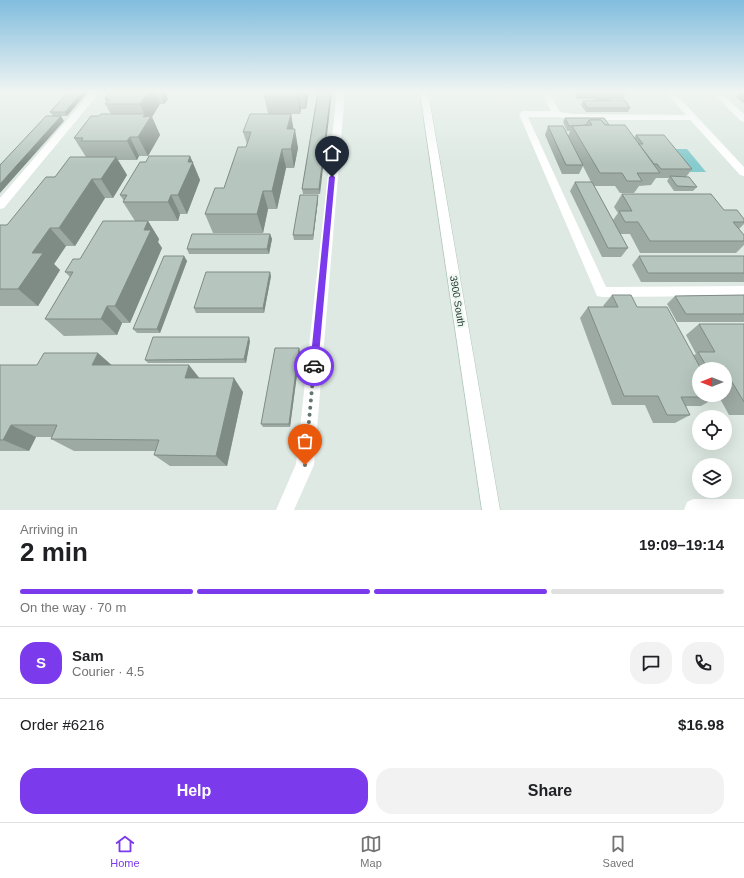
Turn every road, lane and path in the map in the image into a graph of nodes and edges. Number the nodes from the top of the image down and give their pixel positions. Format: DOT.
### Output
graph roads {
  1 [pos="76,116"];
  2 [pos="339,116"];
  3 [pos="428,116"];
  4 [pos="524,116"];
  5 [pos="567,116"];
  6 [pos="692,117"];
  7 [pos="744,173"];
  8 [pos="0,205"];
  9 [pos="744,291"];
  10 [pos="744,508"];
  11 [pos="285,510"];
  12 [pos="491,510"];
  13 [pos="693,510"];
  1 -- 8 [label="main road"];
  2 -- 11 [label="main road"];
  3 -- 12 [label="main road, 3900 South"];
  4 -- 9 [label="main road"];
  5 -- 6 [label="main road"];
  6 -- 7 [label="main road"];
  10 -- 13 [label="main road"];
}
